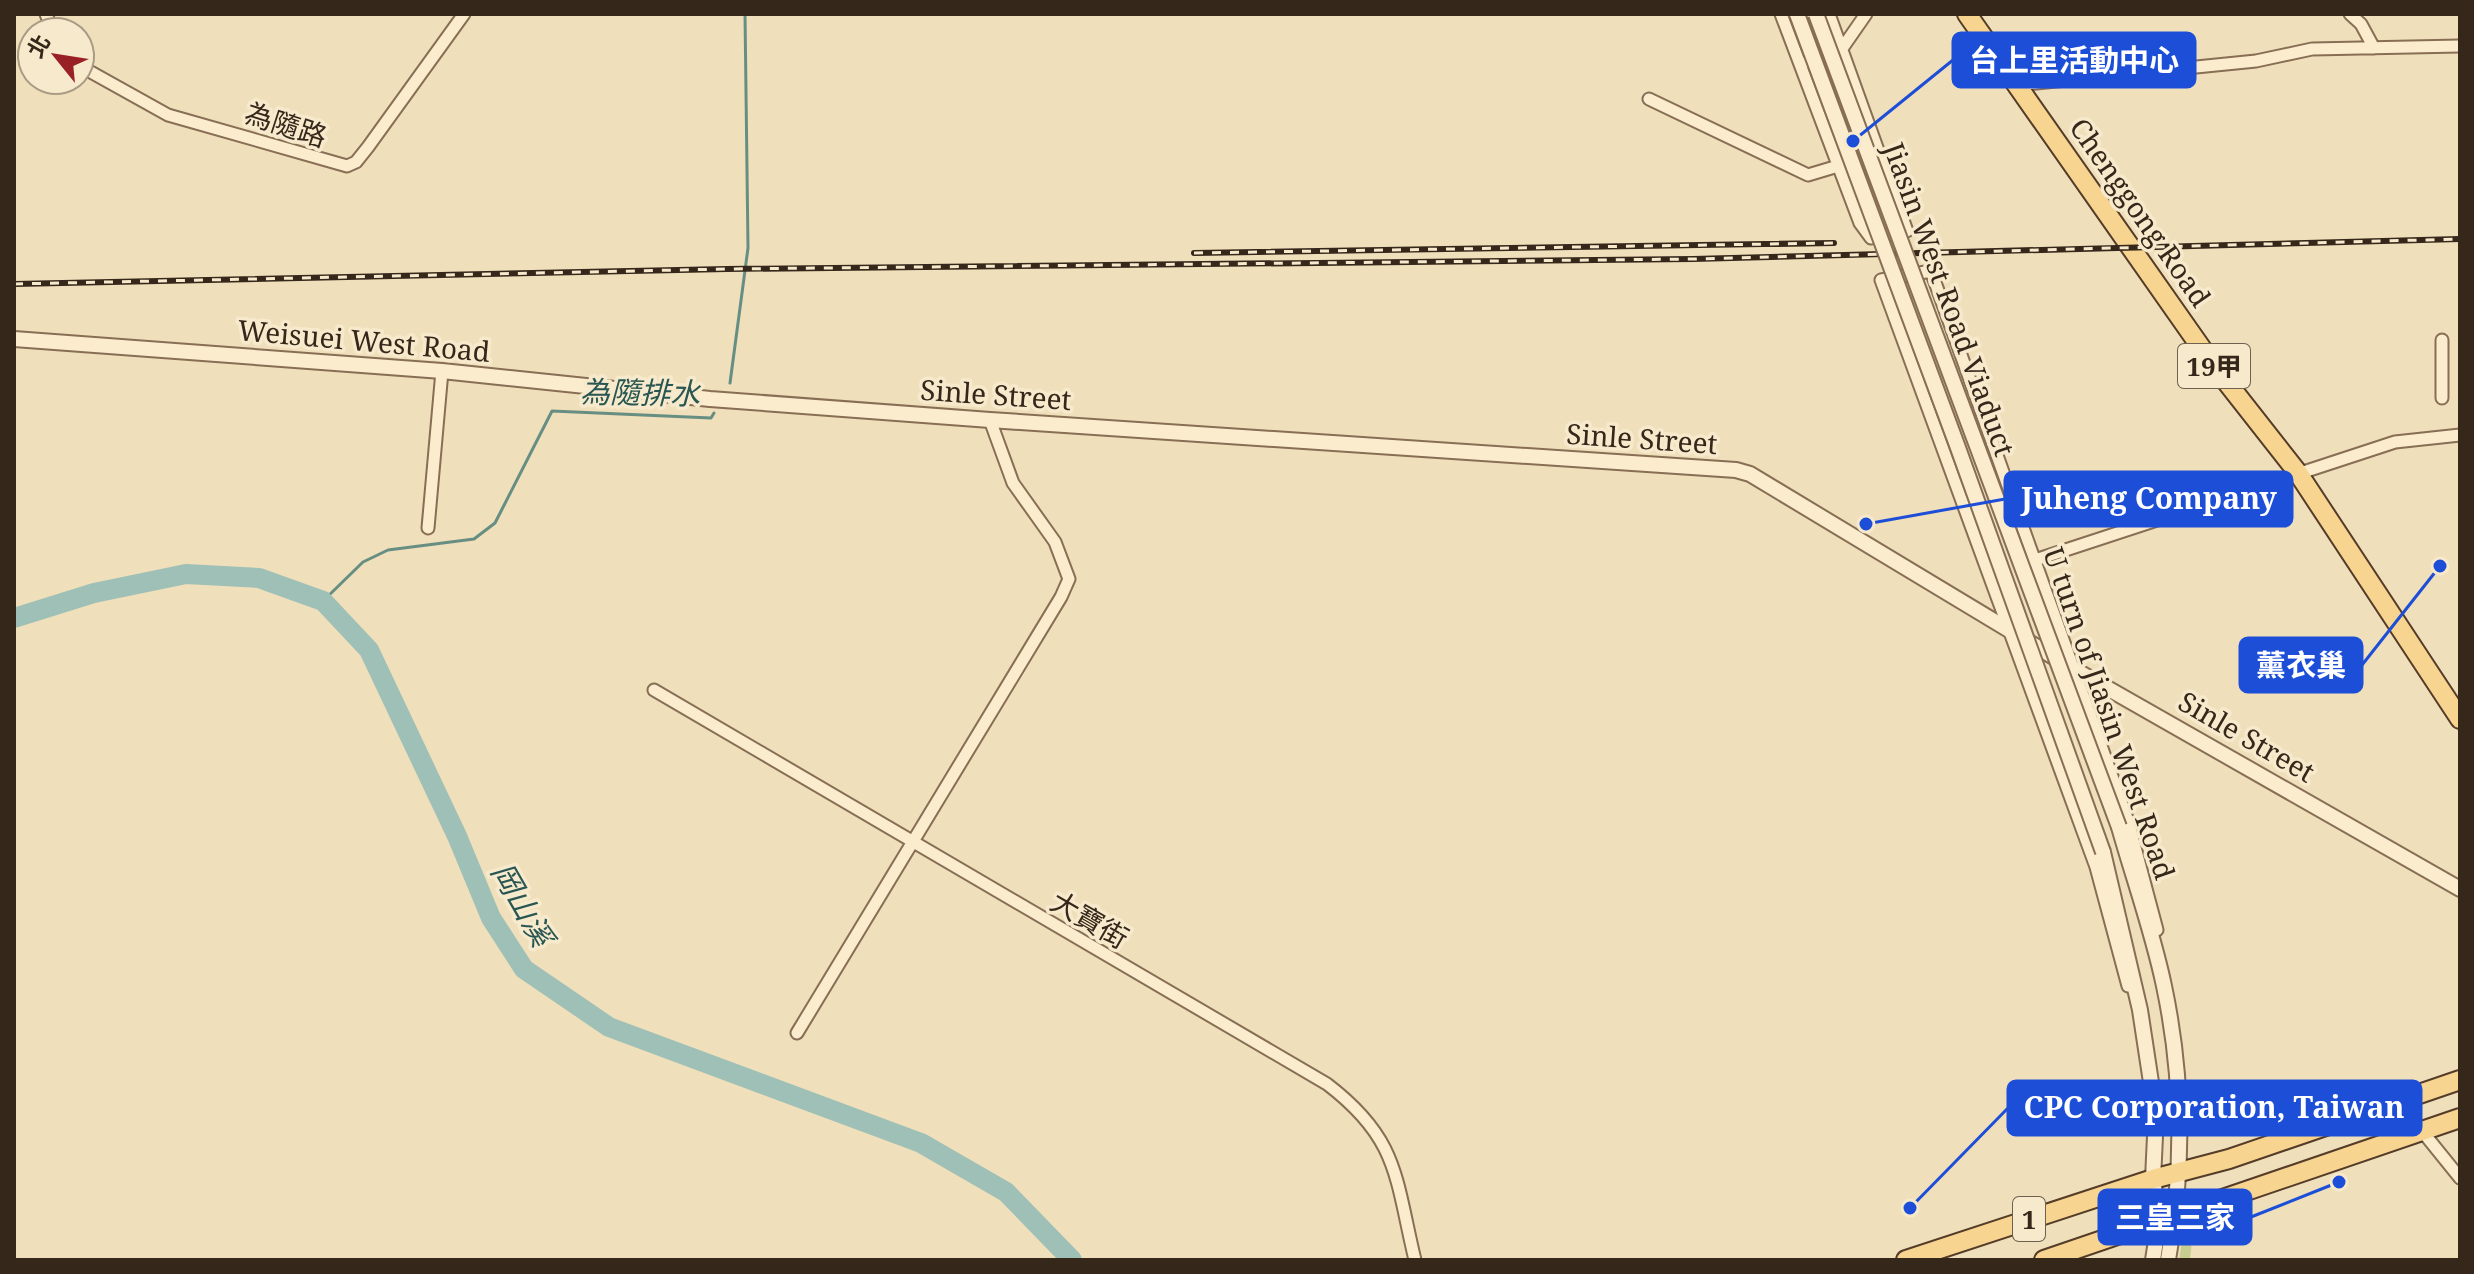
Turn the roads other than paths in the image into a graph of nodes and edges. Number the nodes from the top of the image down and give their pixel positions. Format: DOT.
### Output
graph roads {
  1 [pos="464,14"];
  2 [pos="1781,14"];
  3 [pos="1797,14"];
  4 [pos="1816,14"];
  5 [pos="1829,14"];
  6 [pos="1866,14"];
  7 [pos="1967,14"];
  8 [pos="2350,14"];
  9 [pos="2460,46"];
  10 [pos="2374,48"];
  11 [pos="1841,50"];
  12 [pos="1800,65"];
  13 [pos="96,75"];
  14 [pos="2017,85"];
  15 [pos="1649,99"];
  16 [pos="1838,166"];
  17 [pos="14,339"];
  18 [pos="2442,340"];
  19 [pos="442,371"];
  20 [pos="2442,398"];
  21 [pos="710,399"];
  22 [pos="990,420"];
  23 [pos="2460,435"];
  24 [pos="2298,473"];
  25 [pos="428,528"];
  26 [pos="2032,561"];
  27 [pos="2011,632"];
  28 [pos="2072,668"];
  29 [pos="654,690"];
  30 [pos="2460,719"];
  31 [pos="2113,780"];
  32 [pos="2070,795"];
  33 [pos="913,845"];
  34 [pos="2460,889"];
  35 [pos="2164,985"];
  36 [pos="2140,1010"];
  37 [pos="797,1033"];
  38 [pos="2460,1080"];
  39 [pos="2460,1118"];
  40 [pos="2422,1131"];
  41 [pos="2178,1173"];
  42 [pos="2460,1178"];
  43 [pos="2153,1179"];
  44 [pos="2168,1218"];
  45 [pos="1415,1260"];
  46 [pos="1906,1260"];
  47 [pos="2044,1260"];
  48 [pos="2153,1260"];
  49 [pos="2168,1260"];
  1 -- 13 [label="street, 為隨路"];
  2 -- 12 [label="street"];
  3 -- 36 [label="street, Jiasin West Road Viaduct, bridge"];
  4 -- 35 [label="street, Jiasin West Road Viaduct, bridge"];
  5 -- 11 [label="street"];
  6 -- 11 [label="street"];
  7 -- 14 [label="main road, Chenggong Road / 19甲"];
  8 -- 10 [label="street"];
  9 -- 10 [label="street"];
  10 -- 14 [label="street"];
  11 -- 12 [label="street"];
  11 -- 16 [label="street"];
  12 -- 16 [label="street"];
  14 -- 24 [label="main road, Chenggong Road / 19甲"];
  15 -- 16 [label="street"];
  17 -- 19 [label="street, Weisuei West Road"];
  18 -- 20 [label="street"];
  19 -- 21 [label="street, Weisuei West Road"];
  19 -- 25 [label="street"];
  21 -- 22 [label="street, Sinle Street"];
  22 -- 27 [label="street, Sinle Street"];
  22 -- 33 [label="street"];
  23 -- 24 [label="street"];
  24 -- 26 [label="street"];
  24 -- 30 [label="main road, Chenggong Road / 19甲"];
  26 -- 27 [label="street, U turn of Jiasin West Road"];
  26 -- 28 [label="street, U turn of Jiasin West Road"];
  27 -- 28 [label="street, Sinle Street"];
  27 -- 32 [label="street"];
  28 -- 31 [label="street, U turn of Jiasin West Road"];
  28 -- 34 [label="street, Sinle Street"];
  29 -- 33 [label="street, 大寶街"];
  31 -- 32 [label="street"];
  31 -- 35 [label="street, U turn of Jiasin West Road"];
  32 -- 36 [label="street"];
  33 -- 37 [label="street"];
  33 -- 45 [label="street, 大寶街"];
  35 -- 41 [label="street, Jiasin West Road Viaduct"];
  36 -- 43 [label="street, Jiasin West Road Viaduct"];
  38 -- 41 [label="main road, 1"];
  39 -- 40 [label="main road, 1"];
  40 -- 42 [label="street"];
  40 -- 44 [label="main road, 1"];
  41 -- 43 [label="main road, 1"];
  41 -- 44 [label="street, Jiasin West Road Viaduct"];
  43 -- 44 [label="street, Jiasin West Road Viaduct"];
  43 -- 46 [label="main road, 1"];
  44 -- 47 [label="main road, 1"];
  44 -- 48 [label="street"];
  44 -- 49 [label="street"];
}
